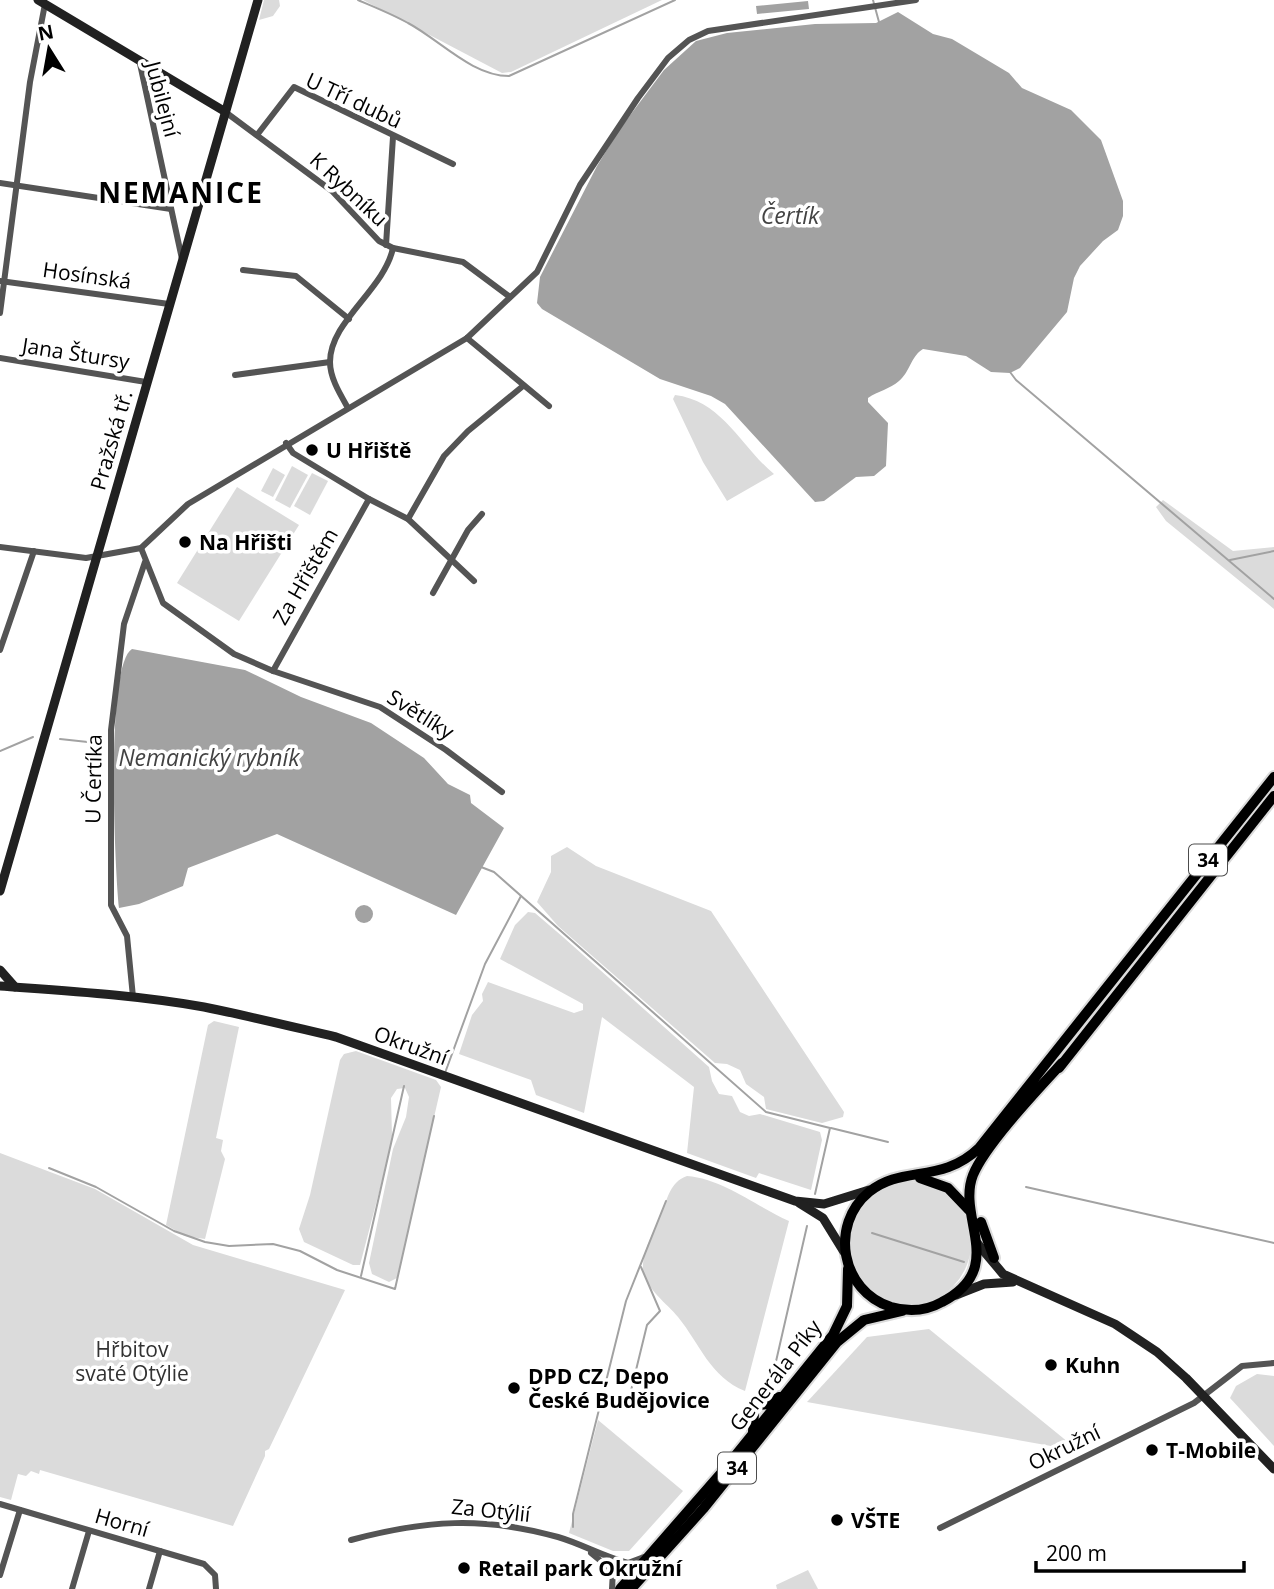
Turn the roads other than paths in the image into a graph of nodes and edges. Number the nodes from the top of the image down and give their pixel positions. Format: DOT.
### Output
graph roads {
  1 [pos="258,0"];
  2 [pos="916,0"];
  3 [pos="41,2"];
  4 [pos="139,60"];
  5 [pos="224,111"];
  6 [pos="257,135"];
  7 [pos="393,137"];
  8 [pos="453,164"];
  9 [pos="0,183"];
  10 [pos="17,185"];
  11 [pos="171,209"];
  12 [pos="389,246"];
  13 [pos="182,259"];
  14 [pos="243,270"];
  15 [pos="2,281"];
  16 [pos="510,297"];
  17 [pos="169,304"];
  18 [pos="0,313"];
  19 [pos="349,319"];
  20 [pos="467,338"];
  21 [pos="0,358"];
  22 [pos="330,362"];
  23 [pos="234,375"];
  24 [pos="146,382"];
  25 [pos="523,386"];
  26 [pos="549,406"];
  27 [pos="348,408"];
  28 [pos="286,443"];
  29 [pos="369,499"];
  30 [pos="482,514"];
  31 [pos="408,519"];
  32 [pos="0,547"];
  33 [pos="141,548"];
  34 [pos="34,551"];
  35 [pos="96,556"];
  36 [pos="453,559"];
  37 [pos="145,562"];
  38 [pos="474,580"];
  39 [pos="433,593"];
  40 [pos="0,650"];
  41 [pos="273,671"];
  42 [pos="1274,777"];
  43 [pos="502,792"];
  44 [pos="1274,796"];
  45 [pos="0,891"];
  46 [pos="0,970"];
  47 [pos="0,986"];
  48 [pos="15,987"];
  49 [pos="0,994"];
  50 [pos="133,997"];
  51 [pos="1062,1063"];
  52 [pos="914,1177"];
  53 [pos="872,1189"];
  54 [pos="795,1201"];
  55 [pos="972,1216"];
  56 [pos="977,1243"];
  57 [pos="844,1252"];
  58 [pos="994,1258"];
  59 [pos="848,1266"];
  60 [pos="1020,1283"];
  61 [pos="1047,1293"];
  62 [pos="948,1299"];
  63 [pos="908,1310"];
  64 [pos="1274,1363"];
  65 [pos="788,1391"];
  66 [pos="1202,1396"];
  67 [pos="753,1435"];
  68 [pos="1274,1469"];
  69 [pos="0,1504"];
  70 [pos="20,1510"];
  71 [pos="940,1528"];
  72 [pos="89,1531"];
  73 [pos="351,1540"];
  74 [pos="660,1546"];
  75 [pos="584,1548"];
  76 [pos="160,1551"];
  77 [pos="0,1575"];
  78 [pos="72,1589"];
  79 [pos="149,1589"];
  80 [pos="216,1589"];
  81 [pos="612,1589"];
  82 [pos="620,1589"];
  83 [pos="631,1589"];
  1 -- 5 [label="main road, Pražská tř."];
  2 -- 16 [label="street"];
  3 -- 4 [label="main road, Jubilejní"];
  3 -- 10 [label="street"];
  4 -- 5 [label="main road, K Rybníku"];
  4 -- 11 [label="street, Jubilejní"];
  5 -- 6 [label="street, K Rybníku"];
  5 -- 13 [label="main road, Pražská tř."];
  6 -- 7 [label="street, U Tří dubů"];
  6 -- 12 [label="street, K Rybníku"];
  7 -- 8 [label="street, U Tří dubů"];
  7 -- 12 [label="street"];
  9 -- 10 [label="street"];
  10 -- 11 [label="street"];
  10 -- 15 [label="street"];
  11 -- 13 [label="street, Jubilejní"];
  12 -- 16 [label="street, K Rybníku"];
  12 -- 19 [label="street"];
  13 -- 17 [label="main road, Pražská tř."];
  14 -- 19 [label="street"];
  15 -- 17 [label="street, Hosínská"];
  15 -- 18 [label="street"];
  16 -- 20 [label="street"];
  17 -- 24 [label="main road, Pražská tř."];
  19 -- 22 [label="street"];
  20 -- 25 [label="street"];
  20 -- 27 [label="street"];
  21 -- 24 [label="street, Jana Štursy"];
  22 -- 23 [label="street"];
  22 -- 27 [label="street"];
  24 -- 35 [label="main road, Pražská tř."];
  25 -- 26 [label="street"];
  25 -- 31 [label="street"];
  27 -- 28 [label="street"];
  28 -- 29 [label="street"];
  28 -- 33 [label="street"];
  29 -- 31 [label="street"];
  29 -- 41 [label="street, Za Hřištěm"];
  30 -- 36 [label="street"];
  31 -- 36 [label="street"];
  32 -- 34 [label="street"];
  33 -- 35 [label="street"];
  33 -- 37 [label="street"];
  34 -- 35 [label="street"];
  34 -- 40 [label="street"];
  35 -- 45 [label="main road, Pražská tř."];
  36 -- 38 [label="street"];
  36 -- 39 [label="street"];
  37 -- 41 [label="street"];
  37 -- 50 [label="street, U Čertíka"];
  41 -- 43 [label="street, Světlíky"];
  42 -- 52 [label="highway, 34"];
  44 -- 51 [label="highway, 34"];
  46 -- 48 [label="main road"];
  47 -- 48 [label="main road, Okružní"];
  48 -- 49 [label="main road"];
  48 -- 50 [label="main road, Okružní"];
  50 -- 54 [label="main road, Okružní"];
  51 -- 55 [label="highway"];
  51 -- 58 [label="highway"];
  52 -- 53 [label="highway, 34"];
  52 -- 55 [label="highway"];
  53 -- 54 [label="main road, Okružní"];
  53 -- 57 [label="highway, 34"];
  54 -- 57 [label="main road, Okružní"];
  55 -- 56 [label="highway"];
  56 -- 60 [label="main road"];
  56 -- 62 [label="highway"];
  57 -- 59 [label="highway, 34"];
  58 -- 61 [label="main road"];
  59 -- 63 [label="highway, 34"];
  59 -- 65 [label="highway, Generála Píky / 34"];
  60 -- 61 [label="main road"];
  60 -- 62 [label="main road"];
  61 -- 66 [label="main road"];
  62 -- 63 [label="highway, 34"];
  63 -- 83 [label="highway, Generála Píky / 34"];
  64 -- 66 [label="street, Okružní"];
  65 -- 67 [label="highway, Generála Píky / 34"];
  65 -- 67 [label="highway"];
  66 -- 68 [label="main road"];
  66 -- 71 [label="street, Okružní"];
  67 -- 74 [label="highway, Generála Píky / 34"];
  69 -- 70 [label="street, Horní"];
  70 -- 72 [label="street, Horní"];
  70 -- 77 [label="street"];
  72 -- 76 [label="street, Horní"];
  72 -- 78 [label="street"];
  73 -- 75 [label="street, Za Otýlií"];
  74 -- 75 [label="street, Za Otýlií"];
  74 -- 82 [label="highway, Generála Píky / 34"];
  75 -- 81 [label="street, Za Otýlií"];
  76 -- 79 [label="street"];
  76 -- 80 [label="street, Horní"];
}
